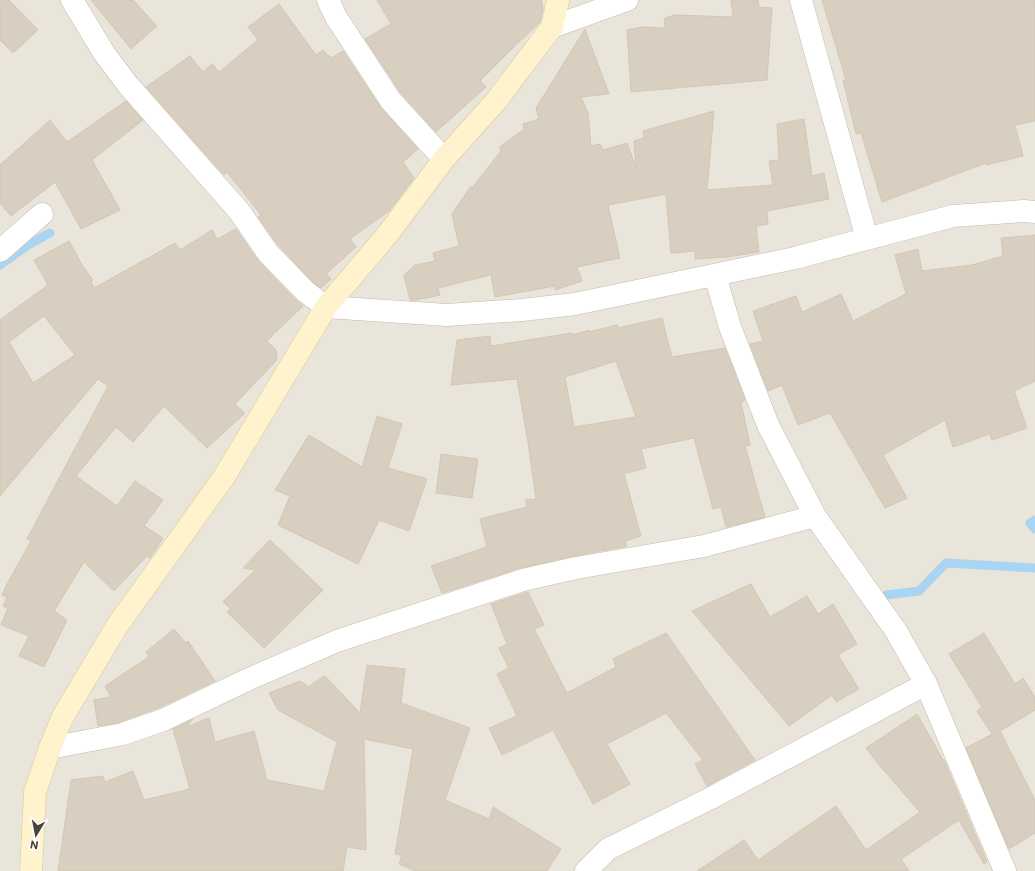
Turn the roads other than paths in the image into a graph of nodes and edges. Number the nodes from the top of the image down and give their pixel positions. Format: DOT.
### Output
graph roads {
  1 [pos="72,0"];
  2 [pos="328,0"];
  3 [pos="558,0"];
  4 [pos="627,0"];
  5 [pos="802,0"];
  6 [pos="552,27"];
  7 [pos="444,159"];
  8 [pos="1035,212"];
  9 [pos="42,214"];
  10 [pos="867,239"];
  11 [pos="0,251"];
  12 [pos="715,275"];
  13 [pos="326,307"];
  14 [pos="815,516"];
  15 [pos="926,684"];
  16 [pos="50,748"];
  17 [pos="31,871"];
  18 [pos="586,871"];
  19 [pos="1005,871"];
  1 -- 13 [label="street"];
  2 -- 7 [label="street"];
  3 -- 6 [label="main road"];
  4 -- 6 [label="street"];
  5 -- 10 [label="street"];
  6 -- 7 [label="main road"];
  7 -- 13 [label="main road"];
  8 -- 10 [label="street"];
  9 -- 11 [label="street"];
  10 -- 12 [label="street"];
  12 -- 13 [label="street"];
  12 -- 14 [label="street"];
  13 -- 16 [label="main road"];
  14 -- 15 [label="street"];
  14 -- 16 [label="street"];
  15 -- 18 [label="street"];
  15 -- 19 [label="street"];
  16 -- 17 [label="main road"];
}
